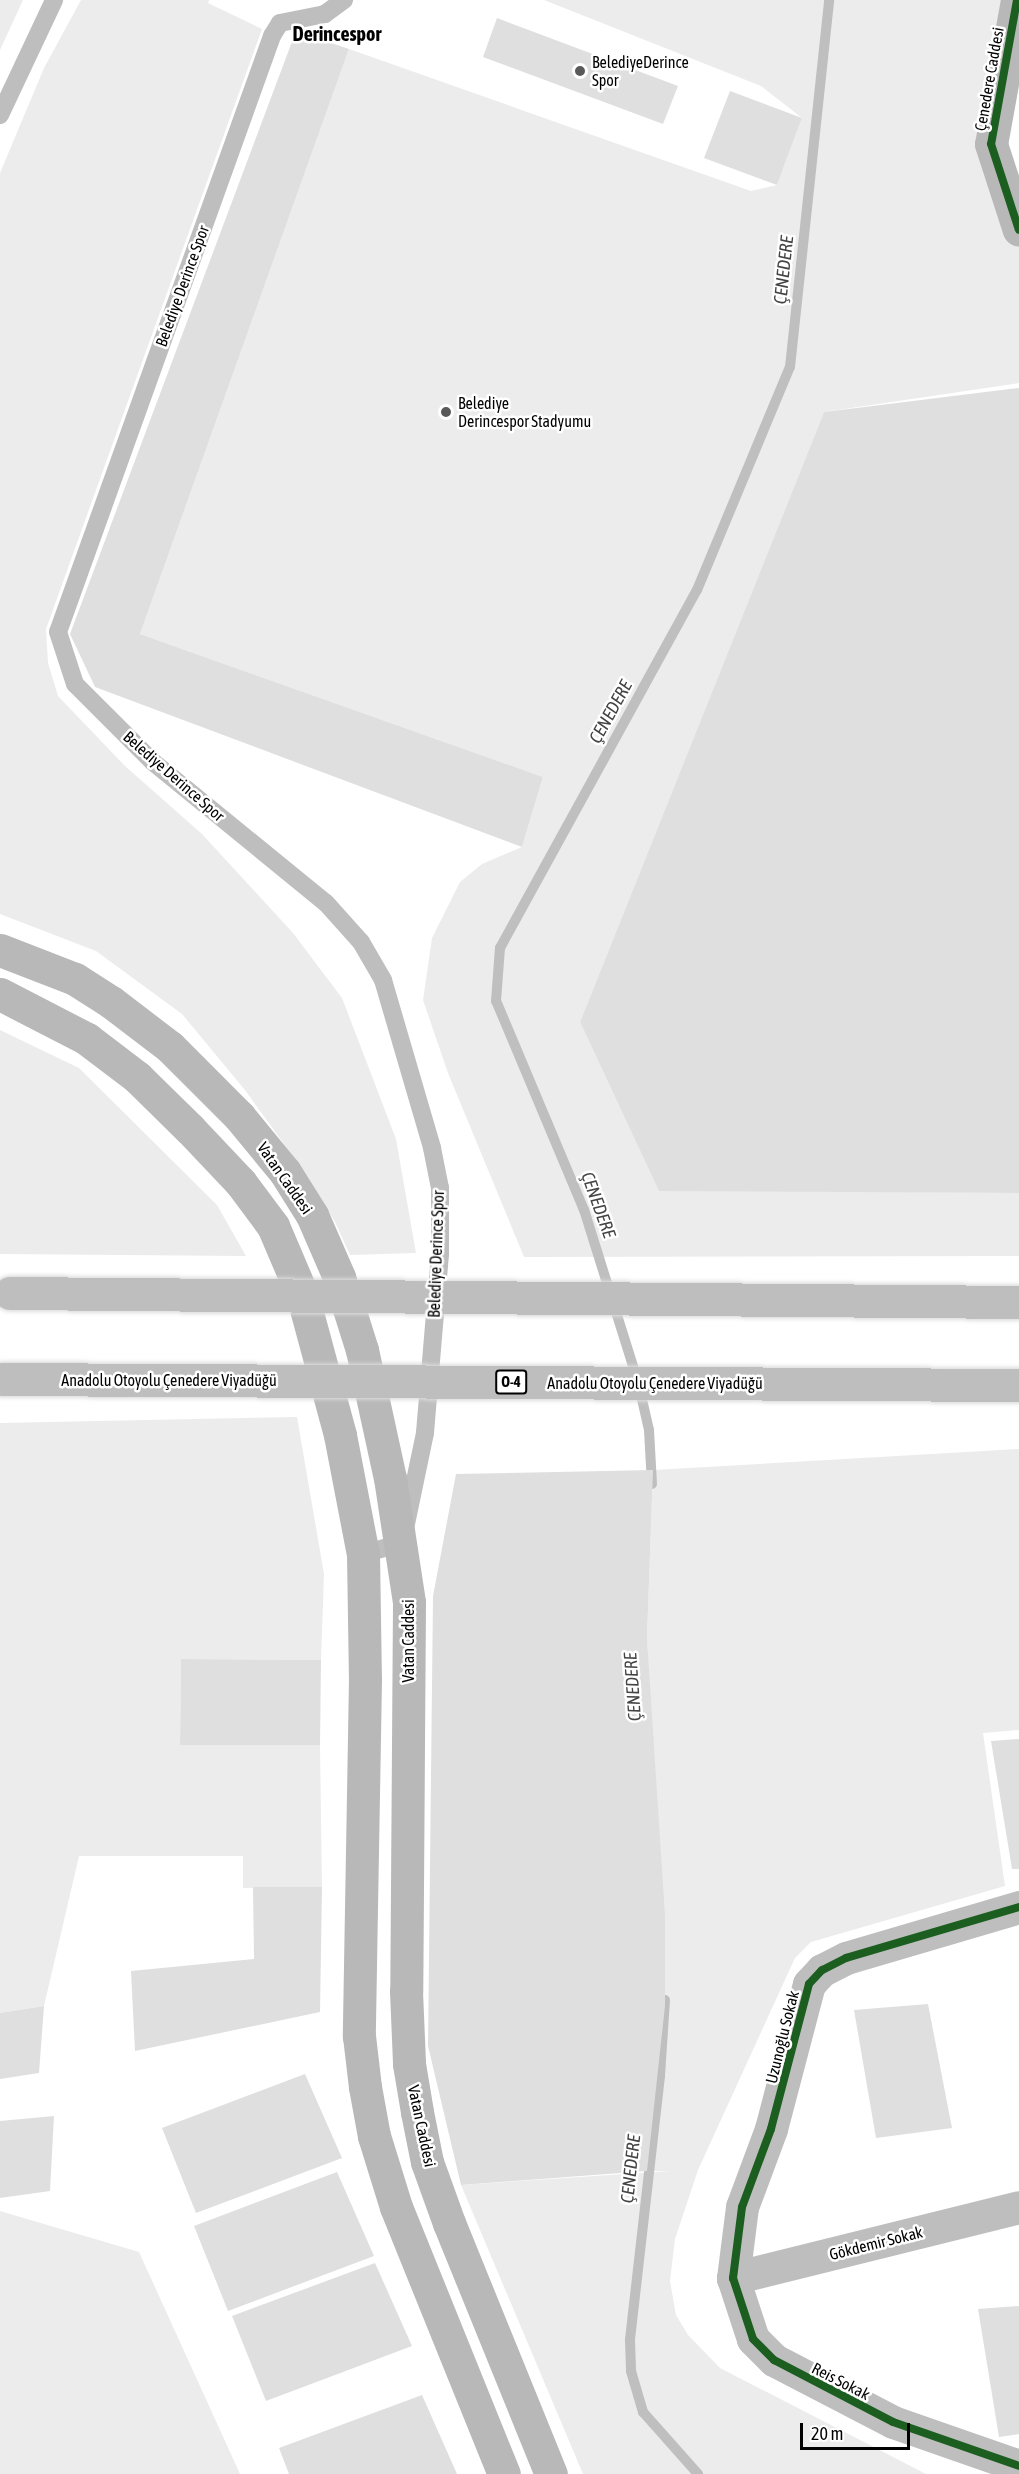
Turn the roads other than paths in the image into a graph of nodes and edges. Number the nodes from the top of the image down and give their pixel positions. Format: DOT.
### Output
graph roads {
  1 [pos="54,0"];
  2 [pos="344,0"];
  3 [pos="1017,0"];
  4 [pos="0,115"];
  5 [pos="1019,230"];
  6 [pos="0,950"];
  7 [pos="0,994"];
  8 [pos="10,1293"];
  9 [pos="1019,1302"];
  10 [pos="2,1379"];
  11 [pos="1019,1385"];
  12 [pos="402,1544"];
  13 [pos="363,1554"];
  14 [pos="1019,1907"];
  15 [pos="1019,2207"];
  16 [pos="733,2278"];
  17 [pos="1019,2466"];
  18 [pos="504,2474"];
  19 [pos="552,2474"];
  1 -- 4 [label="lane"];
  2 -- 12 [label="lane, Belediye Derince Spor"];
  3 -- 5 [label="main road, Çenedere Caddesi"];
  6 -- 12 [label="main road, Vatan Caddesi"];
  7 -- 13 [label="main road"];
  8 -- 9 [label="main road, bridge"];
  10 -- 11 [label="main road, Anadolu Otoyolu Çenedere Viyadüğü / O-4, bridge"];
  12 -- 13 [label="lane"];
  12 -- 19 [label="main road, Vatan Caddesi"];
  13 -- 18 [label="main road"];
  14 -- 16 [label="main road, Uzunoğlu Sokak"];
  15 -- 16 [label="main road, Gökdemir Sokak"];
  16 -- 17 [label="main road, Reis Sokak"];
}
